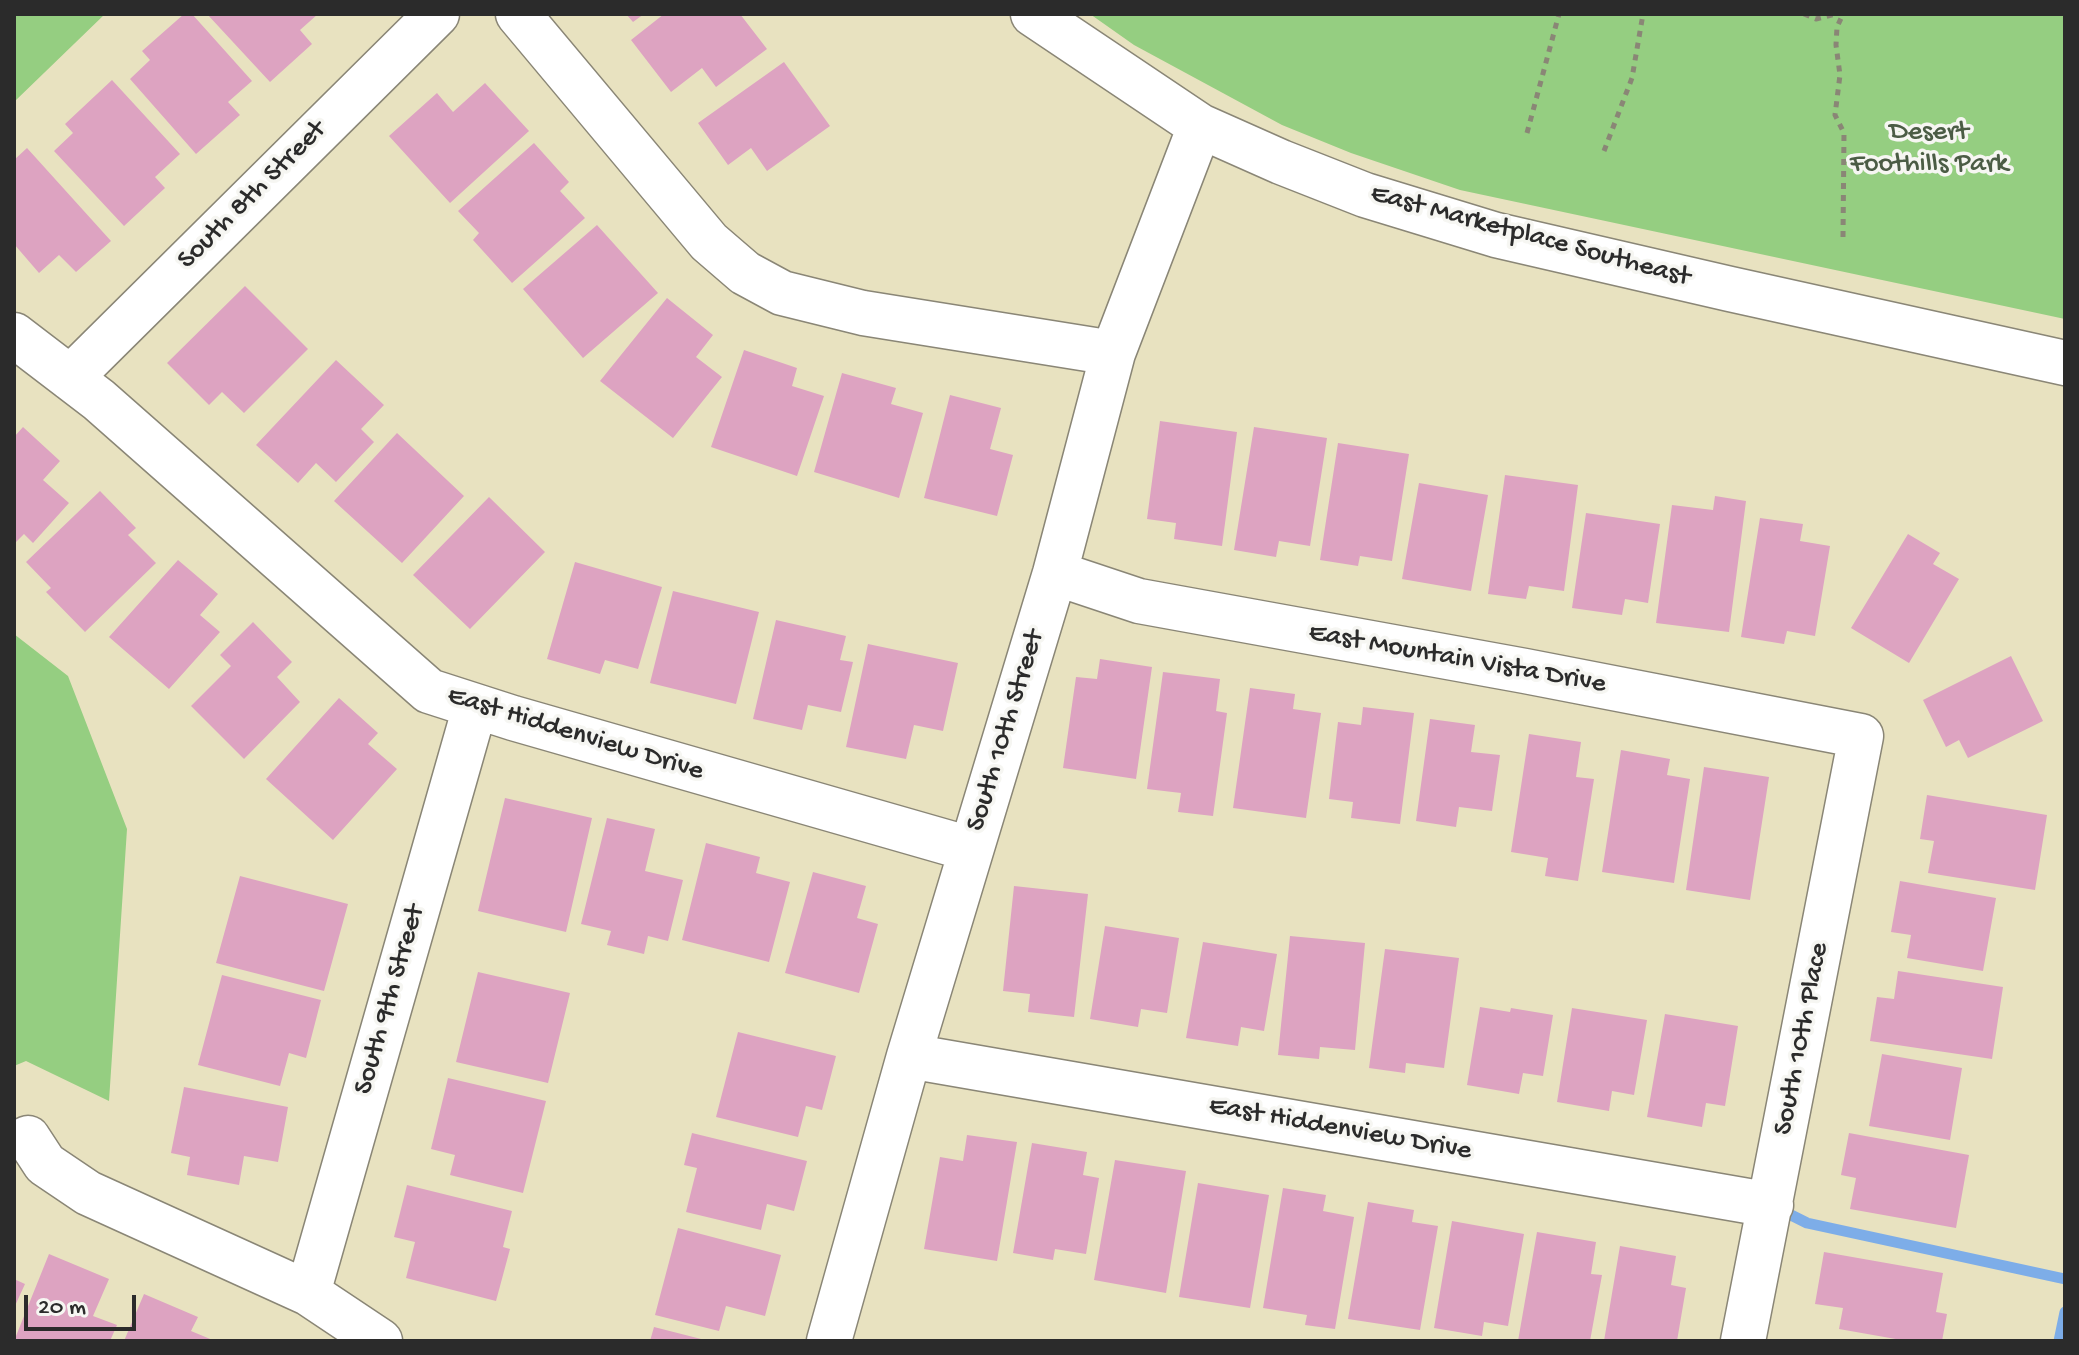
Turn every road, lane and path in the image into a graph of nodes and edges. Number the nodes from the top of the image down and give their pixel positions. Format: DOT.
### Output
graph roads {
  1 [pos="437,14"];
  2 [pos="518,14"];
  3 [pos="1033,14"];
  4 [pos="1559,14"];
  5 [pos="1643,14"];
  6 [pos="1804,14"];
  7 [pos="1836,14"];
  8 [pos="1843,14"];
  9 [pos="1200,126"];
  10 [pos="1527,133"];
  11 [pos="1604,151"];
  12 [pos="1843,237"];
  13 [pos="14,335"];
  14 [pos="1113,353"];
  15 [pos="2065,363"];
  16 [pos="70,378"];
  17 [pos="1055,573"];
  18 [pos="475,707"];
  19 [pos="1861,736"];
  20 [pos="970,849"];
  21 [pos="909,1056"];
  22 [pos="28,1138"];
  23 [pos="1771,1205"];
  24 [pos="308,1293"];
  25 [pos="380,1341"];
  26 [pos="829,1341"];
  27 [pos="1743,1341"];
  1 -- 16 [label="street, South 8th Street"];
  2 -- 14 [label="street"];
  3 -- 9 [label="street, East Marketplace Southeast"];
  4 -- 10 [label="path"];
  5 -- 11 [label="path"];
  6 -- 7 [label="path"];
  8 -- 12 [label="path"];
  9 -- 14 [label="street, South 10th Street"];
  9 -- 15 [label="street, East Marketplace Southeast"];
  13 -- 16 [label="street, East Hiddenview Drive"];
  14 -- 17 [label="street, South 10th Street"];
  16 -- 18 [label="street, East Hiddenview Drive"];
  17 -- 19 [label="street, East Mountain Vista Drive"];
  17 -- 20 [label="street, South 10th Street"];
  18 -- 20 [label="street, East Hiddenview Drive"];
  18 -- 24 [label="street, South 9th Street"];
  19 -- 23 [label="street, South 10th Place"];
  20 -- 21 [label="street, South 10th Street"];
  21 -- 23 [label="street, East Hiddenview Drive"];
  21 -- 26 [label="street, South 10th Street"];
  22 -- 24 [label="street"];
  23 -- 27 [label="street, South 10th Place"];
  24 -- 25 [label="street"];
}
